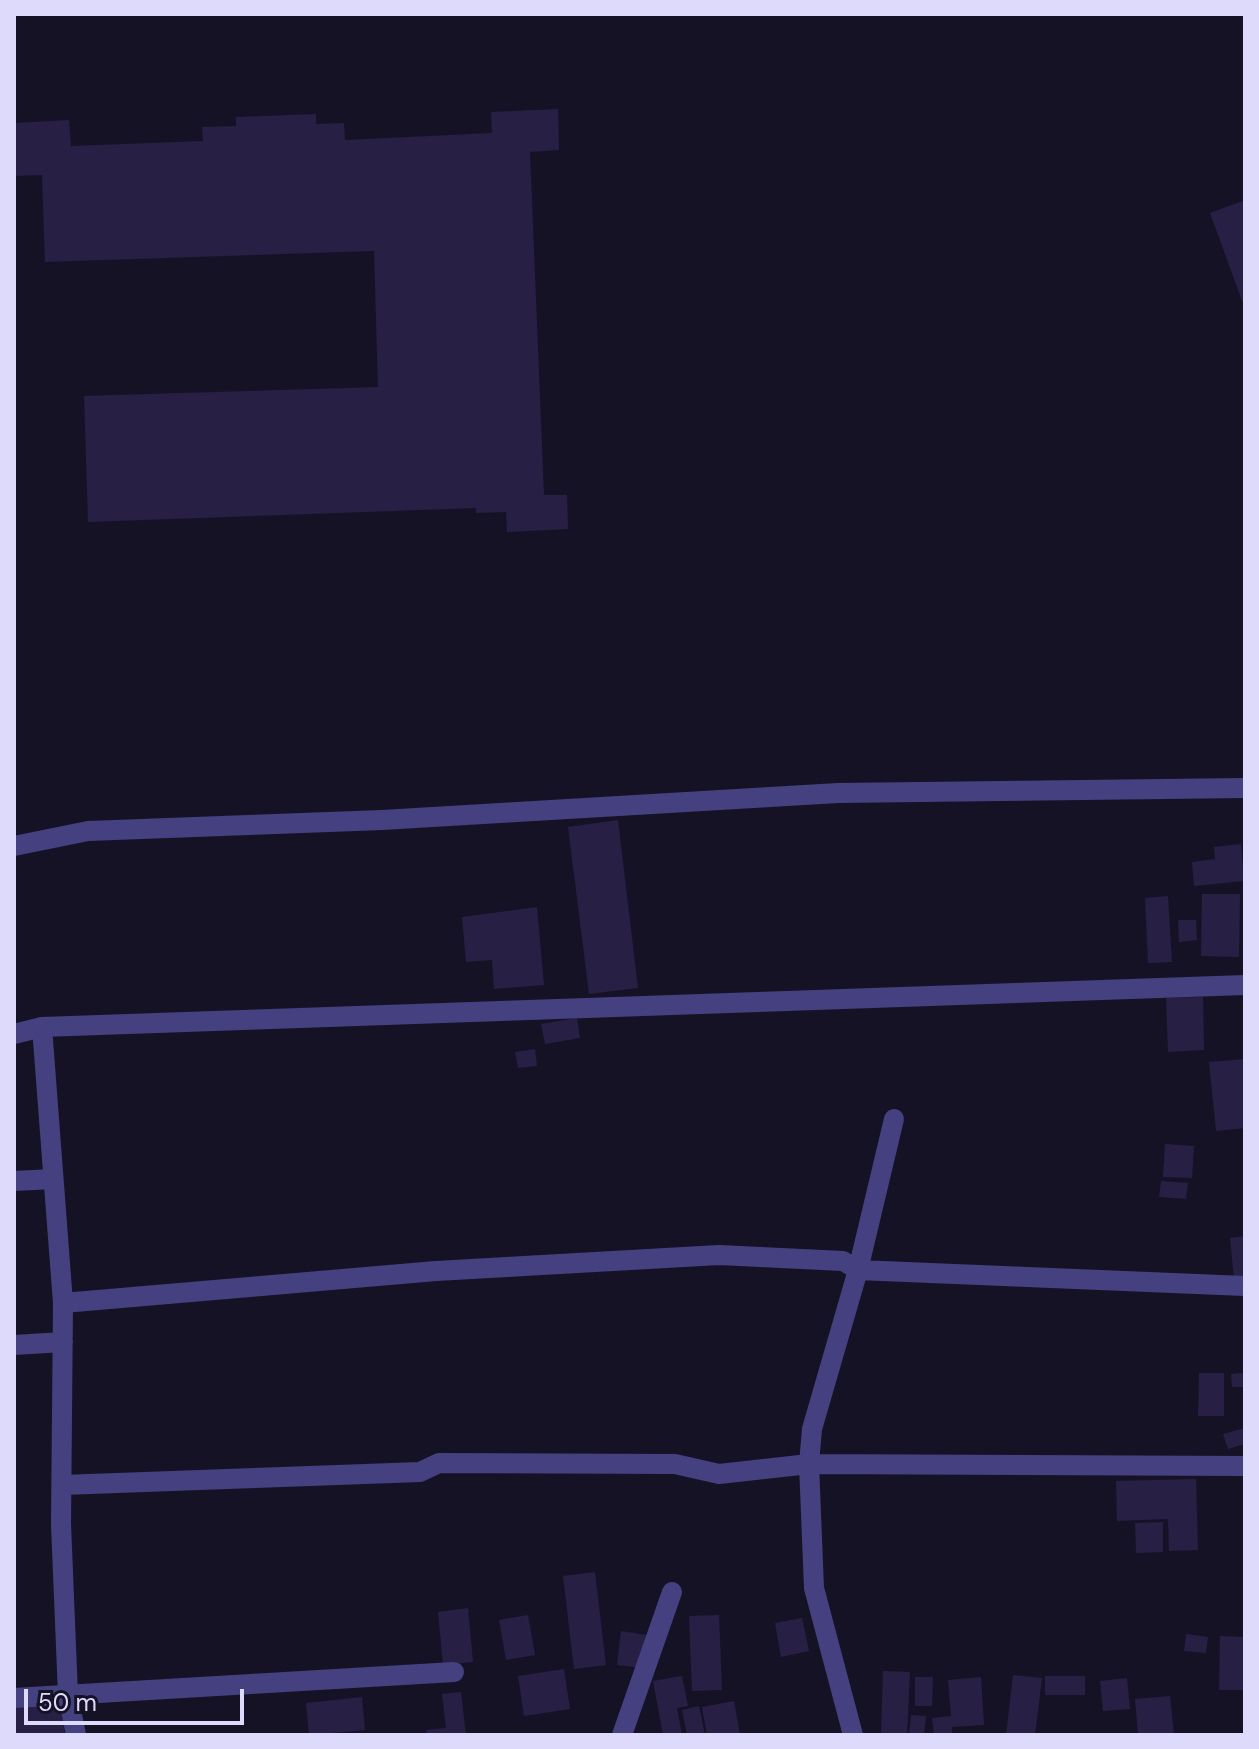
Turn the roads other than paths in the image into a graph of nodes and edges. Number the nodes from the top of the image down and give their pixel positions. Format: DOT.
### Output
graph roads {
  1 [pos="1245,788"];
  2 [pos="14,846"];
  3 [pos="1245,985"];
  4 [pos="42,1027"];
  5 [pos="14,1034"];
  6 [pos="894,1119"];
  7 [pos="53,1179"];
  8 [pos="14,1181"];
  9 [pos="858,1270"];
  10 [pos="1245,1286"];
  11 [pos="63,1303"];
  12 [pos="63,1342"];
  13 [pos="14,1345"];
  14 [pos="809,1464"];
  15 [pos="1245,1466"];
  16 [pos="62,1485"];
  17 [pos="672,1592"];
  18 [pos="454,1672"];
  19 [pos="68,1695"];
  20 [pos="14,1698"];
  21 [pos="76,1735"];
  22 [pos="622,1735"];
  23 [pos="853,1735"];
  1 -- 2 [label="street"];
  3 -- 4 [label="street"];
  4 -- 5 [label="street"];
  4 -- 7 [label="street"];
  6 -- 9 [label="street"];
  7 -- 8 [label="street"];
  7 -- 11 [label="street"];
  9 -- 10 [label="street"];
  9 -- 11 [label="street"];
  9 -- 14 [label="street"];
  11 -- 12 [label="street"];
  12 -- 13 [label="street"];
  12 -- 16 [label="street"];
  14 -- 15 [label="street"];
  14 -- 16 [label="street"];
  14 -- 23 [label="street"];
  16 -- 19 [label="street"];
  17 -- 22 [label="street"];
  18 -- 19 [label="street"];
  19 -- 20 [label="street"];
  19 -- 21 [label="street"];
}
